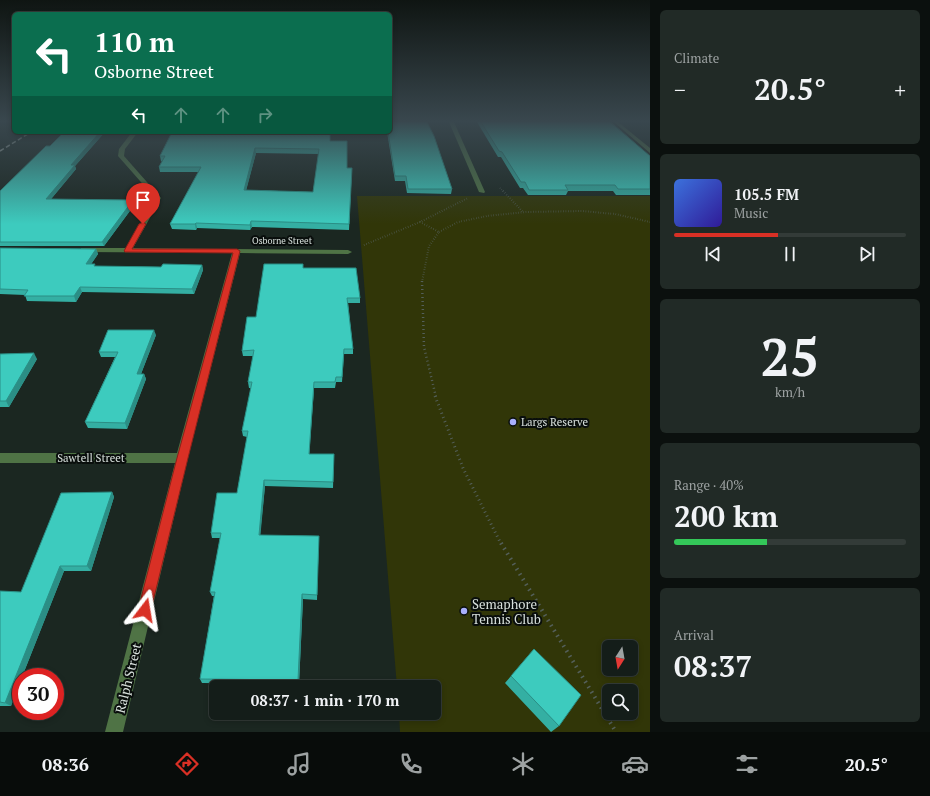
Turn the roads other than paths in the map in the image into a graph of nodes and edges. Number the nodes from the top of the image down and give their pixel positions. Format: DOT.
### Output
graph roads {
  1 [pos="122,156"];
  2 [pos="466,156"];
  3 [pos="482,192"];
  4 [pos="72,250"];
  5 [pos="128,251"];
  6 [pos="237,251"];
  7 [pos="348,252"];
  8 [pos="0,458"];
  9 [pos="182,458"];
  10 [pos="114,732"];
  1 -- 5 [label="street"];
  2 -- 3 [label="street"];
  4 -- 5 [label="street, Osborne Street"];
  5 -- 6 [label="street, Osborne Street"];
  6 -- 7 [label="street, Osborne Street"];
  6 -- 9 [label="street, Ralph Street"];
  8 -- 9 [label="street, Sawtell Street"];
  9 -- 10 [label="street, Ralph Street"];
}
